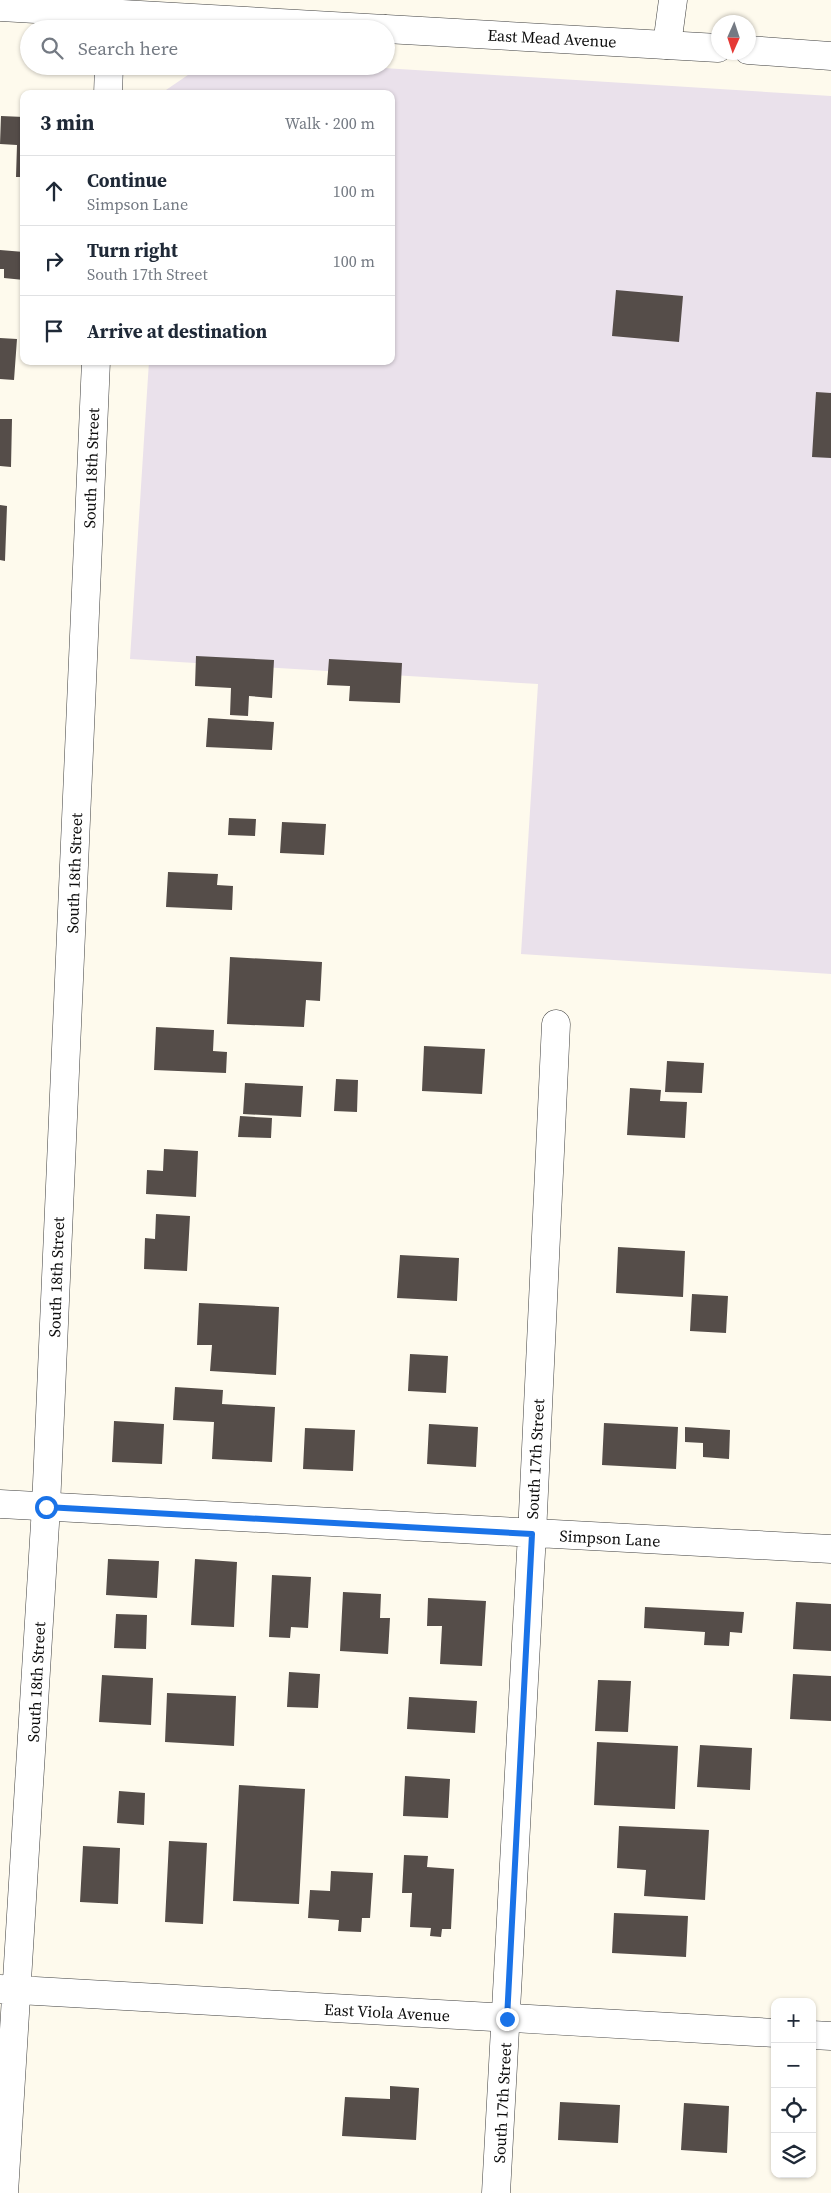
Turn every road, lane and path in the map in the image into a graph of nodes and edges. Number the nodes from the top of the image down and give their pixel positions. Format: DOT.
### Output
graph roads {
  1 [pos="673,0"];
  2 [pos="0,7"];
  3 [pos="111,14"];
  4 [pos="221,20"];
  5 [pos="395,30"];
  6 [pos="668,45"];
  7 [pos="711,48"];
  8 [pos="756,51"];
  9 [pos="831,56"];
  10 [pos="109,75"];
  11 [pos="108,90"];
  12 [pos="96,365"];
  13 [pos="556,1024"];
  14 [pos="0,1504"];
  15 [pos="46,1507"];
  16 [pos="532,1534"];
  17 [pos="831,1548"];
  18 [pos="9,1989"];
  19 [pos="507,2019"];
  20 [pos="771,2033"];
  21 [pos="816,2035"];
  22 [pos="831,2036"];
  23 [pos="4,2193"];
  24 [pos="496,2193"];
  1 -- 6 [label="street"];
  2 -- 3 [label="street, East Mead Avenue"];
  3 -- 4 [label="street, East Mead Avenue"];
  5 -- 6 [label="street, East Mead Avenue"];
  6 -- 7 [label="street, East Mead Avenue"];
  8 -- 9 [label="street"];
  10 -- 11 [label="street"];
  12 -- 15 [label="street, South 18th Street"];
  13 -- 16 [label="street, South 17th Street"];
  14 -- 15 [label="street, Simpson Lane"];
  15 -- 16 [label="street, Simpson Lane"];
  15 -- 18 [label="street, South 18th Street"];
  16 -- 17 [label="street, Simpson Lane"];
  16 -- 19 [label="street, South 17th Street"];
  18 -- 19 [label="street, East Viola Avenue"];
  18 -- 23 [label="street, South 18th Street"];
  19 -- 20 [label="street, East Viola Avenue"];
  19 -- 24 [label="street, South 17th Street"];
  21 -- 22 [label="street"];
}
